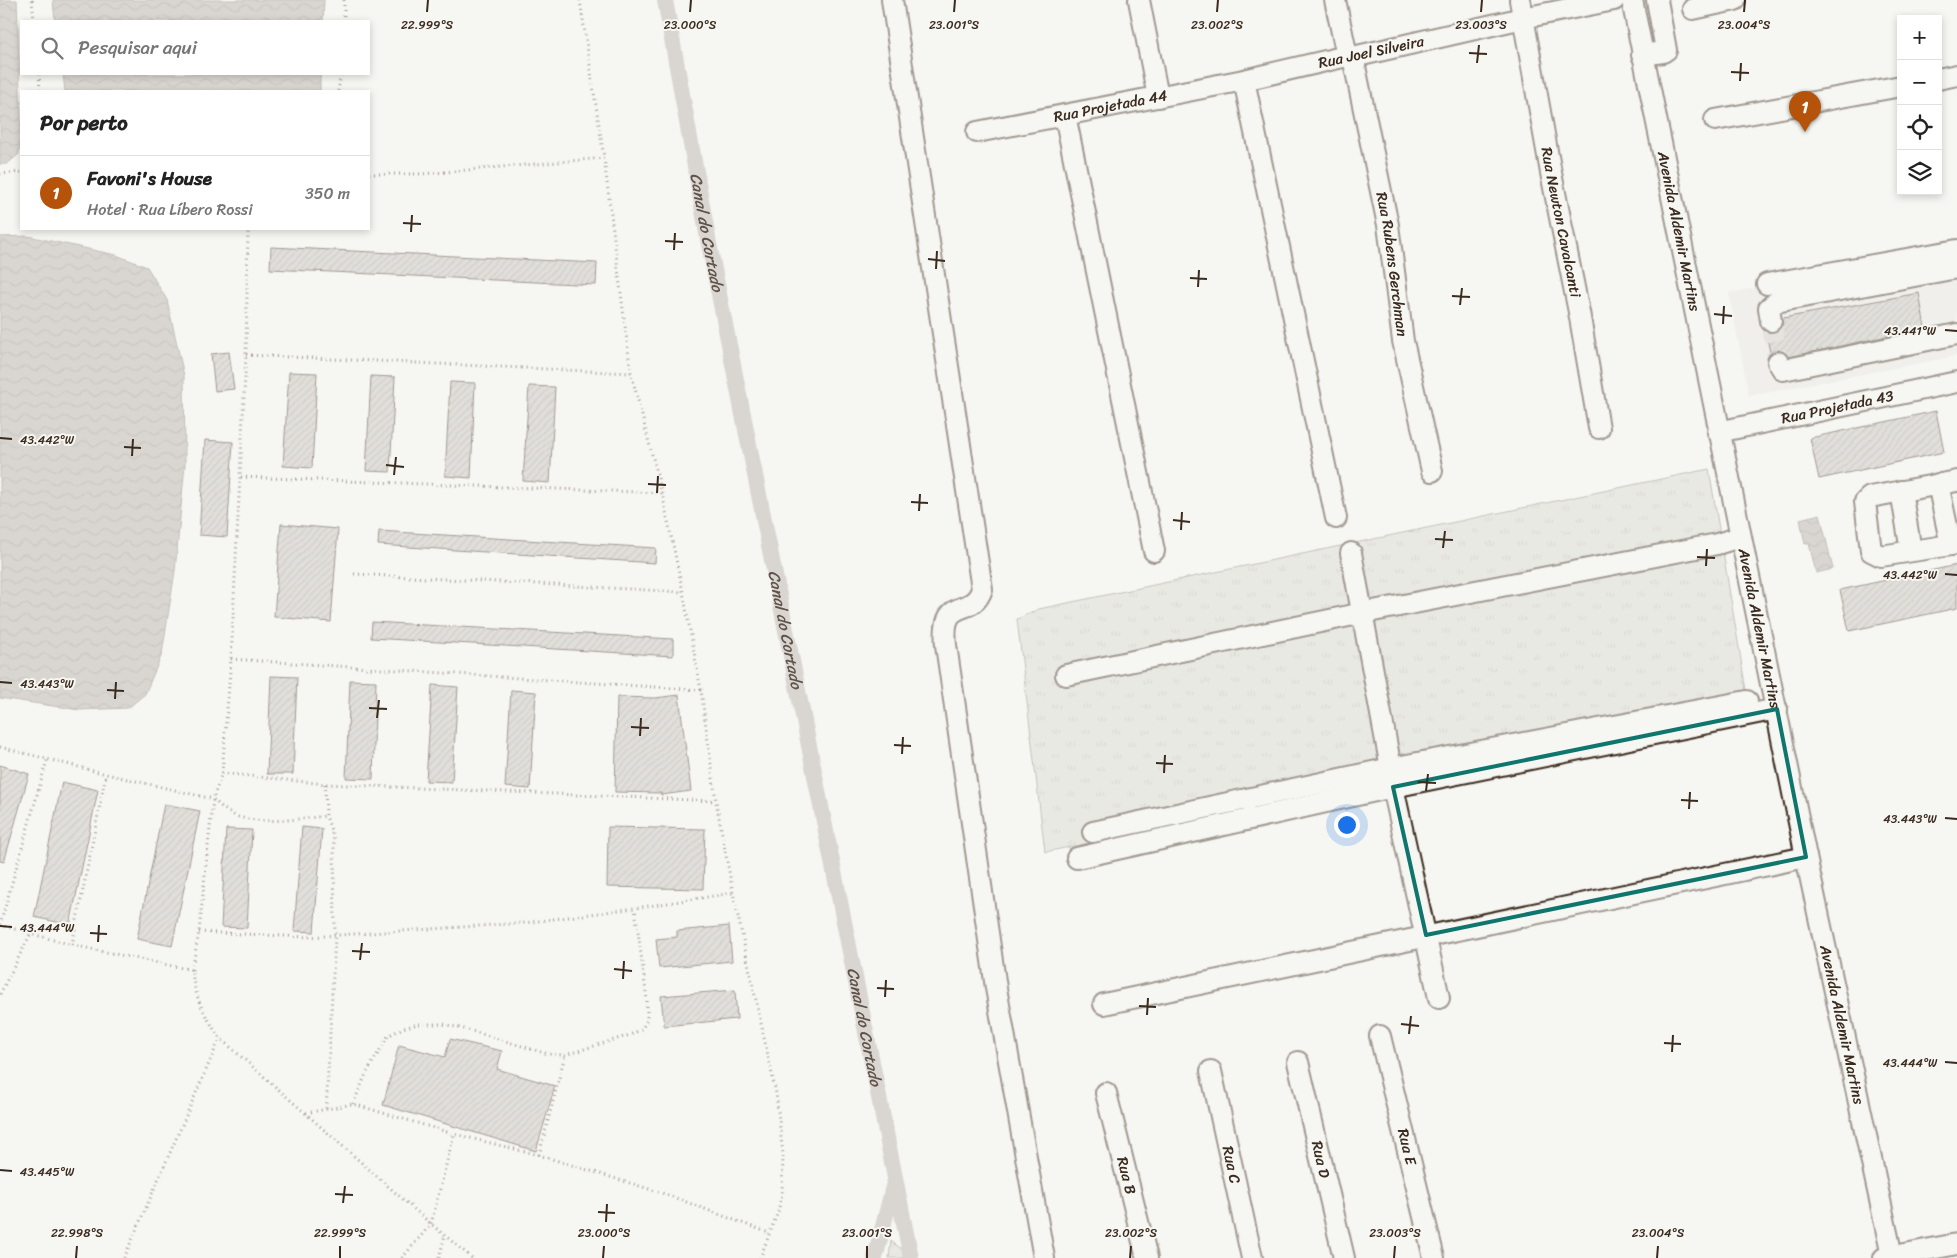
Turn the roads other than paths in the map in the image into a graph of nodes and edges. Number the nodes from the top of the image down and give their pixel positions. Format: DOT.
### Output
graph roads {
  1 [pos="892,0"];
  2 [pos="1139,0"];
  3 [pos="1335,0"];
  4 [pos="1614,0"];
  5 [pos="1632,0"];
  6 [pos="1657,0"];
  7 [pos="1736,0"];
  8 [pos="1522,9"];
  9 [pos="1693,9"];
  10 [pos="1642,55"];
  11 [pos="1350,57"];
  12 [pos="1957,76"];
  13 [pos="1942,78"];
  14 [pos="1244,80"];
  15 [pos="1897,87"];
  16 [pos="1158,97"];
  17 [pos="1065,115"];
  18 [pos="1715,120"];
  19 [pos="977,132"];
  20 [pos="1957,250"];
  21 [pos="1957,268"];
  22 [pos="1767,284"];
  23 [pos="1771,320"];
  24 [pos="1957,334"];
  25 [pos="1778,362"];
  26 [pos="1957,382"];
  27 [pos="1598,428"];
  28 [pos="1718,432"];
  29 [pos="1432,470"];
  30 [pos="1948,482"];
  31 [pos="1901,491"];
  32 [pos="1336,518"];
  33 [pos="1740,538"];
  34 [pos="1954,545"];
  35 [pos="1154,551"];
  36 [pos="1911,551"];
  37 [pos="1350,553"];
  38 [pos="1363,613"];
  39 [pos="1066,676"];
  40 [pos="1747,701"];
  41 [pos="1776,709"];
  42 [pos="1392,777"];
  43 [pos="1092,832"];
  44 [pos="1806,857"];
  45 [pos="1077,858"];
  46 [pos="1426,935"];
  47 [pos="1439,998"];
  48 [pos="1104,1004"];
  49 [pos="1380,1036"];
  50 [pos="1298,1062"];
  51 [pos="1211,1071"];
  52 [pos="1106,1093"];
  53 [pos="1957,1244"];
  54 [pos="1888,1257"];
  55 [pos="1044,1258"];
  56 [pos="1147,1258"];
  57 [pos="1252,1258"];
  58 [pos="1344,1258"];
  59 [pos="1434,1258"];
  1 -- 55 [label="street"];
  2 -- 16 [label="street"];
  3 -- 11 [label="street, Rua Rubens Gerchman"];
  4 -- 8 [label="street, Rua Joel Silveira"];
  5 -- 10 [label="street, Avenida Aldemir Martins"];
  6 -- 10 [label="street"];
  7 -- 9 [label="street"];
  8 -- 11 [label="street, Rua Joel Silveira"];
  8 -- 27 [label="street, Rua Newton Cavalcanti"];
  10 -- 28 [label="street, Avenida Aldemir Martins"];
  11 -- 14 [label="street, Rua Joel Silveira"];
  11 -- 29 [label="street, Rua Rubens Gerchman"];
  12 -- 13 [label="street"];
  14 -- 16 [label="street, Rua Projetada 44"];
  14 -- 32 [label="street"];
  15 -- 18 [label="street"];
  16 -- 17 [label="street, Rua Projetada 44"];
  17 -- 19 [label="street, Rua Projetada 44"];
  17 -- 35 [label="street"];
  20 -- 22 [label="street"];
  21 -- 23 [label="street"];
  24 -- 25 [label="street"];
  26 -- 28 [label="street, Rua Projetada 43"];
  28 -- 33 [label="street, Avenida Aldemir Martins"];
  30 -- 31 [label="street"];
  30 -- 34 [label="street"];
  31 -- 36 [label="street"];
  31 -- 36 [label="street"];
  33 -- 38 [label="street"];
  33 -- 41 [label="street, Avenida Aldemir Martins"];
  34 -- 36 [label="street"];
  37 -- 38 [label="street"];
  38 -- 39 [label="street"];
  38 -- 42 [label="street"];
  40 -- 42 [label="street"];
  41 -- 42 [label="street"];
  41 -- 44 [label="street, Avenida Aldemir Martins"];
  42 -- 43 [label="street"];
  42 -- 45 [label="street"];
  42 -- 46 [label="street"];
  44 -- 46 [label="street"];
  44 -- 54 [label="street, Avenida Aldemir Martins"];
  46 -- 47 [label="street"];
  46 -- 48 [label="street"];
  49 -- 59 [label="street, Rua E"];
  50 -- 58 [label="street, Rua D"];
  51 -- 57 [label="street, Rua C"];
  52 -- 56 [label="street, Rua B"];
  53 -- 54 [label="street"];
}
